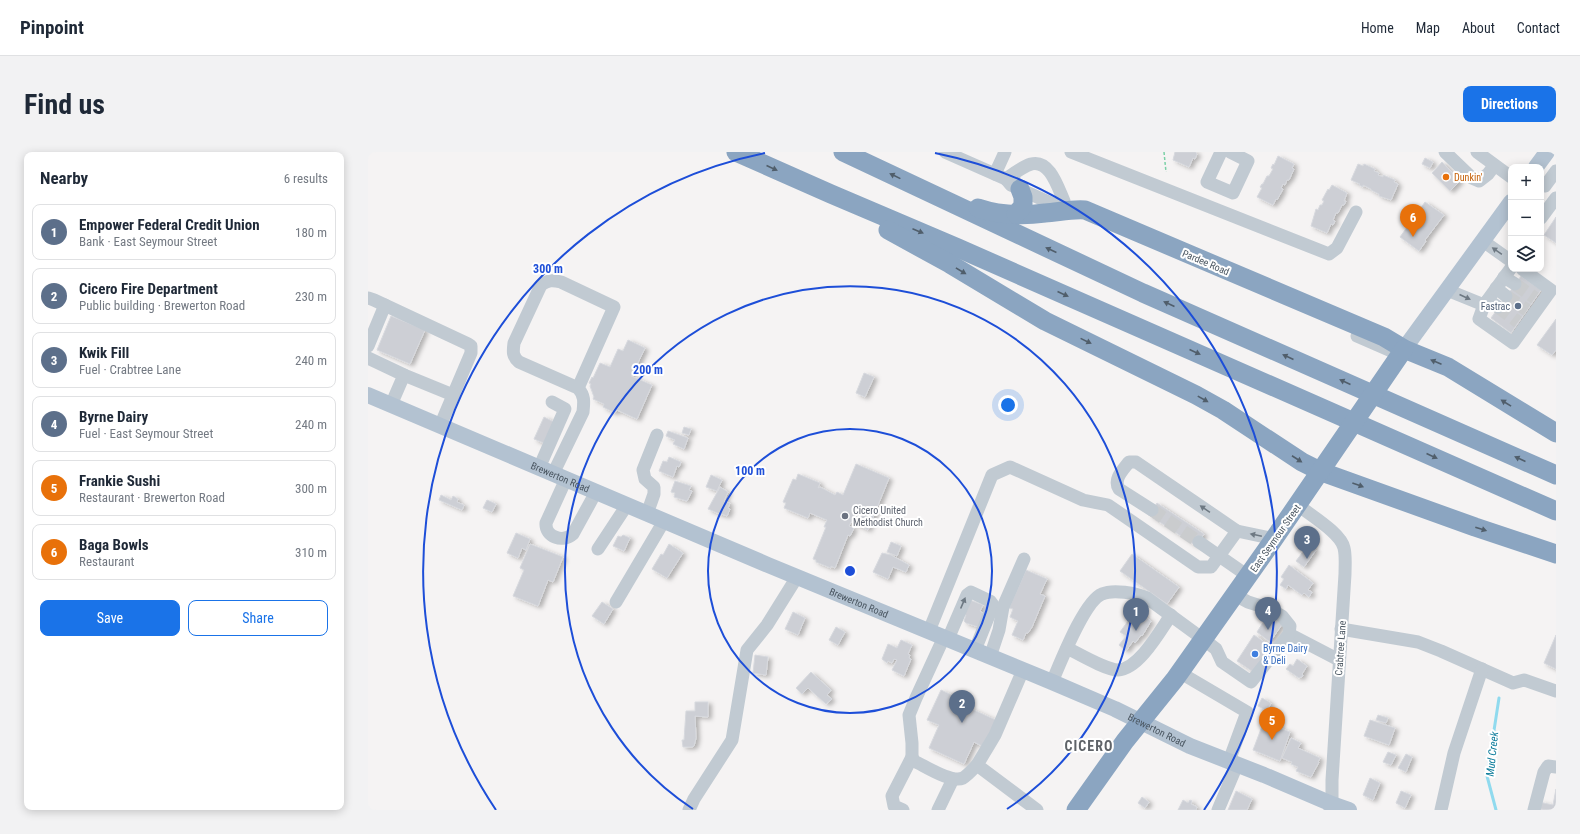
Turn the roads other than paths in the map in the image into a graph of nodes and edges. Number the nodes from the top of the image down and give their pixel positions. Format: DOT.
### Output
graph roads {
  1 [pos="736,152"];
  2 [pos="843,152"];
  3 [pos="945,152"];
  4 [pos="1005,152"];
  5 [pos="1071,152"];
  6 [pos="1221,152"];
  7 [pos="1230,152"];
  8 [pos="1445,152"];
  9 [pos="1477,152"];
  10 [pos="1494,166"];
  11 [pos="1556,171"];
  12 [pos="1508,175"];
  13 [pos="1007,181"];
  14 [pos="1544,183"];
  15 [pos="1544,185"];
  16 [pos="1221,189"];
  17 [pos="924,191"];
  18 [pos="831,194"];
  19 [pos="1556,194"];
  20 [pos="1556,198"];
  21 [pos="1508,206"];
  22 [pos="1072,207"];
  23 [pos="1212,208"];
  24 [pos="1356,212"];
  25 [pos="1016,214"];
  26 [pos="1544,214"];
  27 [pos="1483,241"];
  28 [pos="1508,259"];
  29 [pos="1526,272"];
  30 [pos="1510,276"];
  31 [pos="1447,290"];
  32 [pos="368,298"];
  33 [pos="1490,304"];
  34 [pos="385,305"];
  35 [pos="368,346"];
  36 [pos="1402,352"];
  37 [pos="368,358"];
  38 [pos="404,375"];
  39 [pos="578,388"];
  40 [pos="368,395"];
  41 [pos="453,395"];
  42 [pos="552,402"];
  43 [pos="391,405"];
  44 [pos="440,426"];
  45 [pos="1556,433"];
  46 [pos="657,435"];
  47 [pos="1322,472"];
  48 [pos="553,474"];
  49 [pos="1556,475"];
  50 [pos="596,492"];
  51 [pos="1138,502"];
  52 [pos="627,505"];
  53 [pos="1298,506"];
  54 [pos="1152,510"];
  55 [pos="1556,511"];
  56 [pos="647,514"];
  57 [pos="1128,519"];
  58 [pos="664,521"];
  59 [pos="1237,531"];
  60 [pos="1275,539"];
  61 [pos="1199,542"];
  62 [pos="598,549"];
  63 [pos="1556,554"];
  64 [pos="1220,556"];
  65 [pos="1024,559"];
  66 [pos="1248,576"];
  67 [pos="797,577"];
  68 [pos="1235,595"];
  69 [pos="616,602"];
  70 [pos="1171,615"];
  71 [pos="1341,629"];
  72 [pos="1289,634"];
  73 [pos="940,636"];
  74 [pos="1203,639"];
  75 [pos="1067,648"];
  76 [pos="975,650"];
  77 [pos="990,657"];
  78 [pos="1339,660"];
  79 [pos="1482,669"];
  80 [pos="1023,670"];
  81 [pos="1179,672"];
  82 [pos="1052,682"];
  83 [pos="1556,691"];
  84 [pos="1140,722"];
  85 [pos="912,757"];
  86 [pos="1233,763"];
  87 [pos="977,765"];
  88 [pos="1552,767"];
  89 [pos="953,779"];
  90 [pos="1331,807"];
  91 [pos="689,810"];
  92 [pos="903,810"];
  93 [pos="938,810"];
  94 [pos="1037,810"];
  95 [pos="1076,810"];
  96 [pos="1218,810"];
  97 [pos="1350,810"];
  98 [pos="1441,810"];
  99 [pos="1534,810"];
  1 -- 18 [label="highway, one-way"];
  17 -- 2 [label="highway, one-way"];
  3 -- 13 [label="street, Pardee Road"];
  4 -- 13 [label="street"];
  5 -- 23 [label="street"];
  6 -- 16 [label="street"];
  7 -- 16 [label="street"];
  8 -- 10 [label="street"];
  9 -- 10 [label="street"];
  10 -- 12 [label="street"];
  11 -- 14 [label="street"];
  13 -- 22 [label="street, Pardee Road"];
  13 -- 22 [label="street, Pardee Road"];
  13 -- 22 [label="street"];
  13 -- 25 [label="highway"];
  15 -- 19 [label="street"];
  16 -- 23 [label="street"];
  17 -- 25 [label="highway"];
  49 -- 17 [label="highway, one-way"];
  18 -- 47 [label="highway, one-way"];
  18 -- 55 [label="highway, one-way"];
  20 -- 26 [label="street"];
  21 -- 27 [label="main road"];
  22 -- 25 [label="highway"];
  22 -- 36 [label="highway, Pardee Road"];
  23 -- 24 [label="street"];
  28 -- 27 [label="street, one-way"];
  27 -- 31 [label="main road"];
  29 -- 33 [label="street"];
  30 -- 33 [label="street"];
  31 -- 33 [label="street, one-way"];
  31 -- 36 [label="main road"];
  32 -- 34 [label="street"];
  34 -- 35 [label="street"];
  34 -- 41 [label="street"];
  45 -- 36 [label="highway, Pardee Road, one-way"];
  36 -- 47 [label="highway, East Seymour Street"];
  37 -- 38 [label="street"];
  38 -- 41 [label="street"];
  38 -- 43 [label="street"];
  39 -- 39 [label="street"];
  39 -- 48 [label="street"];
  40 -- 43 [label="main road, Brewerton Road"];
  41 -- 44 [label="street"];
  42 -- 48 [label="street"];
  43 -- 44 [label="main road, Brewerton Road"];
  44 -- 48 [label="main road, Brewerton Road"];
  46 -- 56 [label="street"];
  47 -- 53 [label="highway, East Seymour Street"];
  47 -- 63 [label="highway, one-way"];
  48 -- 50 [label="main road, Brewerton Road"];
  48 -- 50 [label="street"];
  50 -- 52 [label="main road, Brewerton Road"];
  51 -- 54 [label="street"];
  51 -- 57 [label="street"];
  59 -- 51 [label="street, one-way"];
  52 -- 56 [label="main road, Brewerton Road"];
  52 -- 62 [label="street"];
  53 -- 60 [label="highway, East Seymour Street"];
  53 -- 71 [label="street, Crabtree Lane"];
  56 -- 58 [label="main road, Brewerton Road"];
  57 -- 64 [label="street"];
  57 -- 73 [label="street"];
  58 -- 67 [label="main road, Brewerton Road"];
  58 -- 69 [label="street"];
  60 -- 59 [label="street, one-way"];
  59 -- 64 [label="street"];
  60 -- 66 [label="highway, East Seymour Street"];
  61 -- 64 [label="street"];
  64 -- 66 [label="street"];
  65 -- 77 [label="street"];
  66 -- 68 [label="highway, East Seymour Street"];
  67 -- 73 [label="main road, Brewerton Road"];
  67 -- 91 [label="street"];
  68 -- 72 [label="street"];
  68 -- 74 [label="highway, East Seymour Street"];
  70 -- 74 [label="street"];
  70 -- 75 [label="street"];
  70 -- 75 [label="street"];
  71 -- 78 [label="street, Crabtree Lane"];
  71 -- 79 [label="street"];
  72 -- 74 [label="street"];
  72 -- 78 [label="street"];
  73 -- 76 [label="main road, Brewerton Road"];
  73 -- 76 [label="street, one-way"];
  73 -- 85 [label="street"];
  74 -- 81 [label="highway, East Seymour Street"];
  75 -- 82 [label="street"];
  76 -- 77 [label="main road, Brewerton Road"];
  77 -- 80 [label="main road, Brewerton Road"];
  78 -- 90 [label="street, Crabtree Lane"];
  79 -- 83 [label="street"];
  79 -- 98 [label="street"];
  80 -- 82 [label="main road, Brewerton Road"];
  80 -- 87 [label="street"];
  81 -- 84 [label="highway, East Seymour Street"];
  81 -- 86 [label="street"];
  82 -- 84 [label="main road, Brewerton Road"];
  84 -- 86 [label="main road, Brewerton Road"];
  84 -- 95 [label="highway, East Seymour Street"];
  85 -- 89 [label="street"];
  85 -- 92 [label="street"];
  86 -- 90 [label="main road, Brewerton Road"];
  86 -- 96 [label="street"];
  87 -- 89 [label="street"];
  87 -- 94 [label="street"];
  88 -- 99 [label="street"];
  89 -- 93 [label="street"];
  90 -- 97 [label="main road, Brewerton Road"];
}
